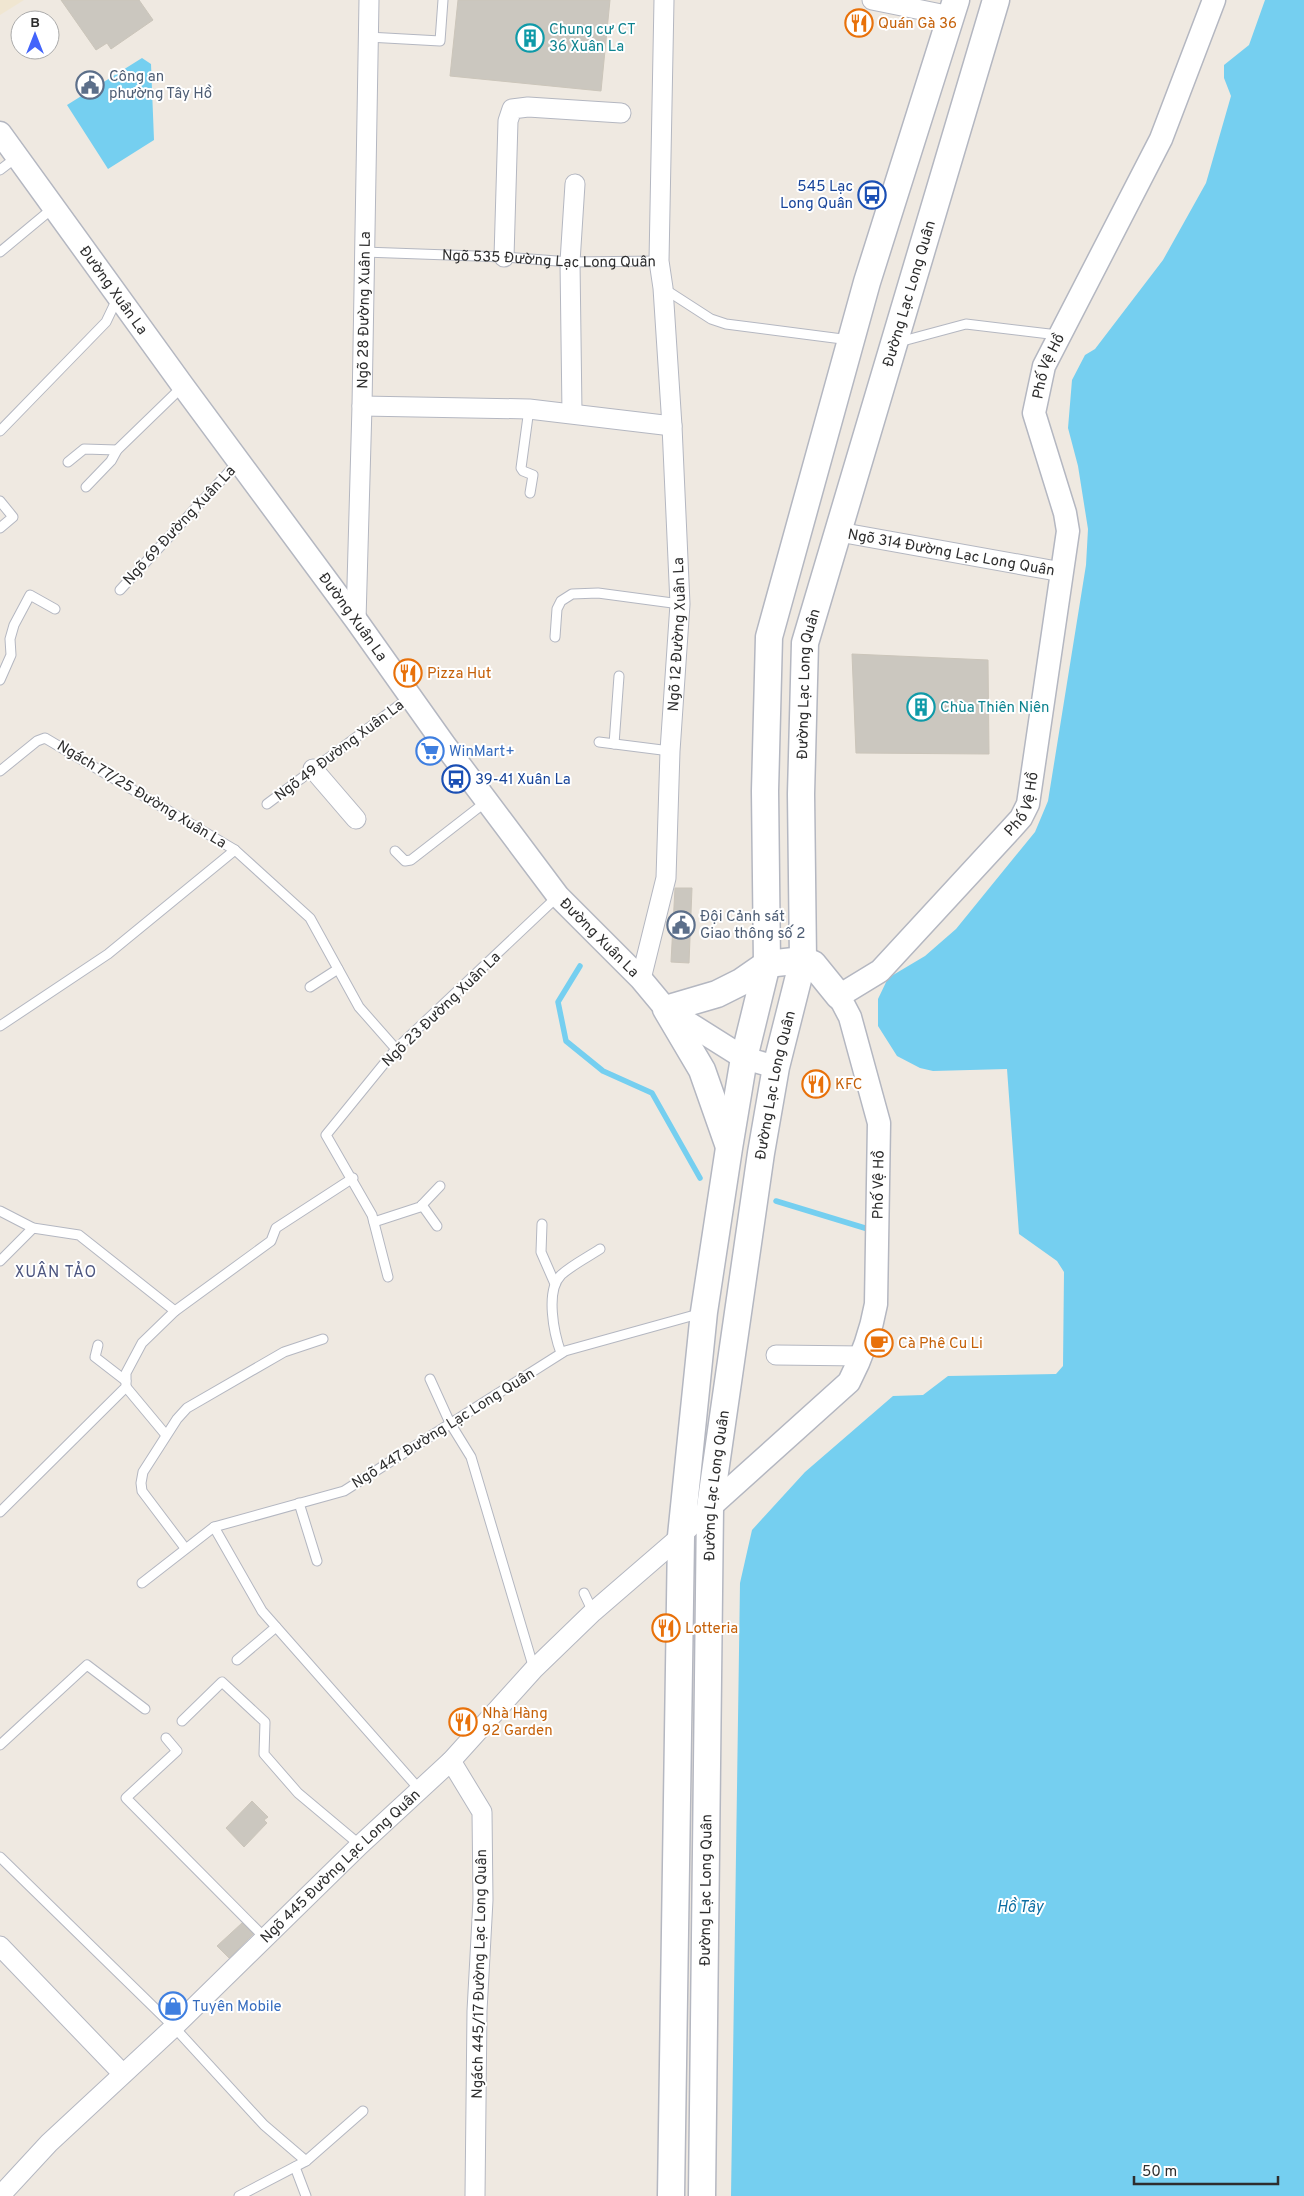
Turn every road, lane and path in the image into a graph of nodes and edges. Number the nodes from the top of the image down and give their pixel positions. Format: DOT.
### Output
graph roads {
  1 [pos="369,0"];
  2 [pos="443,0"];
  3 [pos="664,0"];
  4 [pos="872,0"];
  5 [pos="996,0"];
  6 [pos="1214,0"];
  7 [pos="953,8"];
  8 [pos="368,38"];
  9 [pos="621,113"];
  10 [pos="0,133"];
  11 [pos="8,164"];
  12 [pos="575,184"];
  13 [pos="53,208"];
  14 [pos="0,252"];
  15 [pos="364,252"];
  16 [pos="504,257"];
  17 [pos="659,261"];
  18 [pos="570,262"];
  19 [pos="663,288"];
  20 [pos="118,296"];
  21 [pos="1060,335"];
  22 [pos="851,340"];
  23 [pos="896,342"];
  24 [pos="183,386"];
  25 [pos="362,406"];
  26 [pos="529,409"];
  27 [pos="572,412"];
  28 [pos="672,426"];
  29 [pos="0,431"];
  30 [pos="116,450"];
  31 [pos="239,460"];
  32 [pos="68,462"];
  33 [pos="86,487"];
  34 [pos="530,493"];
  35 [pos="0,501"];
  36 [pos="0,528"];
  37 [pos="839,532"];
  38 [pos="1062,572"];
  39 [pos="120,590"];
  40 [pos="680,604"];
  41 [pos="55,609"];
  42 [pos="356,620"];
  43 [pos="555,637"];
  44 [pos="619,676"];
  45 [pos="0,680"];
  46 [pos="410,696"];
  47 [pos="599,742"];
  48 [pos="614,744"];
  49 [pos="670,751"];
  50 [pos="313,769"];
  51 [pos="0,771"];
  52 [pos="487,801"];
  53 [pos="268,804"];
  54 [pos="356,819"];
  55 [pos="235,850"];
  56 [pos="395,851"];
  57 [pos="558,896"];
  58 [pos="803,960"];
  59 [pos="768,964"];
  60 [pos="338,970"];
  61 [pos="641,979"];
  62 [pos="310,987"];
  63 [pos="839,996"];
  64 [pos="666,1009"];
  65 [pos="0,1026"];
  66 [pos="396,1049"];
  67 [pos="744,1058"];
  68 [pos="776,1067"];
  69 [pos="729,1148"];
  70 [pos="353,1178"];
  71 [pos="440,1186"];
  72 [pos="422,1205"];
  73 [pos="0,1211"];
  74 [pos="374,1222"];
  75 [pos="542,1224"];
  76 [pos="437,1226"];
  77 [pos="33,1228"];
  78 [pos="600,1249"];
  79 [pos="0,1261"];
  80 [pos="388,1277"];
  81 [pos="555,1284"];
  82 [pos="175,1311"];
  83 [pos="704,1312"];
  84 [pos="323,1339"];
  85 [pos="98,1345"];
  86 [pos="561,1353"];
  87 [pos="776,1355"];
  88 [pos="862,1356"];
  89 [pos="430,1379"];
  90 [pos="126,1384"];
  91 [pos="450,1423"];
  92 [pos="166,1435"];
  93 [pos="299,1503"];
  94 [pos="710,1507"];
  95 [pos="0,1512"];
  96 [pos="214,1527"];
  97 [pos="681,1536"];
  98 [pos="185,1548"];
  99 [pos="317,1561"];
  100 [pos="142,1583"];
  101 [pos="584,1593"];
  102 [pos="593,1612"];
  103 [pos="276,1626"];
  104 [pos="237,1660"];
  105 [pos="534,1669"];
  106 [pos="145,1710"];
  107 [pos="182,1721"];
  108 [pos="166,1738"];
  109 [pos="0,1745"];
  110 [pos="451,1760"];
  111 [pos="420,1790"];
  112 [pos="360,1845"];
  113 [pos="0,1856"];
  114 [pos="265,1938"];
  115 [pos="0,1946"];
  116 [pos="174,2027"];
  117 [pos="123,2074"];
  118 [pos="363,2111"];
  119 [pos="306,2161"];
  120 [pos="295,2167"];
  121 [pos="2,2195"];
  122 [pos="239,2196"];
  123 [pos="306,2196"];
  124 [pos="475,2196"];
  125 [pos="671,2196"];
  126 [pos="702,2196"];
  1 -- 8 [label="street, Ngõ 28 Đường Xuân La"];
  2 -- 8 [label="lane"];
  3 -- 17 [label="street"];
  4 -- 7 [label="street"];
  5 -- 23 [label="main road, Đường Lạc Long Quân"];
  6 -- 21 [label="street, Phố Vệ Hồ"];
  7 -- 22 [label="main road, Đường Lạc Long Quân"];
  8 -- 15 [label="street, Ngõ 28 Đường Xuân La"];
  9 -- 16 [label="street"];
  10 -- 11 [label="street, Đường Xuân La"];
  11 -- 13 [label="street, Đường Xuân La"];
  12 -- 18 [label="street"];
  13 -- 14 [label="lane"];
  13 -- 20 [label="street, Đường Xuân La"];
  15 -- 16 [label="lane, Ngõ 535 Đường Lạc Long Quân"];
  15 -- 25 [label="street, Ngõ 28 Đường Xuân La"];
  16 -- 18 [label="lane, Ngõ 535 Đường Lạc Long Quân"];
  17 -- 18 [label="lane, Ngõ 535 Đường Lạc Long Quân"];
  17 -- 19 [label="street, Ngõ 535 Đường Lạc Long Quân"];
  18 -- 27 [label="street"];
  19 -- 22 [label="lane, Ngõ 535 Đường Lạc Long Quân"];
  19 -- 28 [label="street, Ngõ 12 Đường Xuân La"];
  20 -- 24 [label="street, Đường Xuân La"];
  20 -- 29 [label="lane"];
  21 -- 23 [label="lane"];
  21 -- 38 [label="street, Phố Vệ Hồ"];
  22 -- 59 [label="main road, Đường Lạc Long Quân"];
  23 -- 37 [label="main road, Đường Lạc Long Quân"];
  24 -- 30 [label="lane"];
  24 -- 31 [label="street, Đường Xuân La"];
  25 -- 26 [label="street"];
  25 -- 42 [label="street, Ngõ 28 Đường Xuân La"];
  26 -- 27 [label="street"];
  26 -- 34 [label="lane"];
  27 -- 28 [label="street"];
  28 -- 40 [label="street, Ngõ 12 Đường Xuân La"];
  30 -- 32 [label="lane"];
  30 -- 33 [label="lane"];
  31 -- 39 [label="lane, Ngõ 69 Đường Xuân La"];
  31 -- 42 [label="street, Đường Xuân La"];
  35 -- 36 [label="lane"];
  37 -- 38 [label="street, Ngõ 314 Đường Lạc Long Quân"];
  37 -- 58 [label="main road, Đường Lạc Long Quân"];
  38 -- 63 [label="street, Phố Vệ Hồ"];
  40 -- 43 [label="lane"];
  40 -- 49 [label="street, Ngõ 12 Đường Xuân La"];
  41 -- 45 [label="lane"];
  42 -- 46 [label="street, Đường Xuân La"];
  44 -- 48 [label="lane"];
  46 -- 50 [label="lane, Ngõ 49 Đường Xuân La"];
  46 -- 52 [label="street, Đường Xuân La"];
  47 -- 48 [label="lane"];
  48 -- 49 [label="lane"];
  49 -- 61 [label="street, Ngõ 12 Đường Xuân La"];
  50 -- 53 [label="lane, Ngõ 49 Đường Xuân La"];
  50 -- 54 [label="street"];
  51 -- 55 [label="lane, Ngách 77/25 Đường Xuân La"];
  52 -- 56 [label="lane"];
  52 -- 57 [label="street, Đường Xuân La"];
  55 -- 60 [label="lane"];
  55 -- 65 [label="lane"];
  57 -- 61 [label="street, Đường Xuân La"];
  57 -- 66 [label="lane, Ngõ 23 Đường Xuân La"];
  58 -- 59 [label="main road"];
  58 -- 63 [label="main road"];
  58 -- 68 [label="main road, Đường Lạc Long Quân"];
  59 -- 64 [label="main road"];
  59 -- 67 [label="main road, Đường Lạc Long Quân"];
  60 -- 62 [label="lane"];
  60 -- 66 [label="lane"];
  61 -- 64 [label="street, Đường Xuân La"];
  63 -- 88 [label="street, Phố Vệ Hồ"];
  64 -- 67 [label="street, Đường Xuân La"];
  64 -- 69 [label="main road"];
  66 -- 70 [label="lane, Ngõ 23 Đường Xuân La"];
  67 -- 68 [label="street, Đường Xuân La"];
  67 -- 69 [label="main road, Đường Lạc Long Quân"];
  68 -- 94 [label="main road, Đường Lạc Long Quân"];
  69 -- 83 [label="main road, Đường Lạc Long Quân"];
  70 -- 74 [label="lane, Ngõ 23 Đường Xuân La"];
  70 -- 82 [label="lane"];
  71 -- 72 [label="lane"];
  72 -- 74 [label="lane"];
  72 -- 76 [label="lane"];
  73 -- 77 [label="lane"];
  74 -- 80 [label="lane, Ngõ 23 Đường Xuân La"];
  75 -- 81 [label="lane"];
  77 -- 79 [label="lane"];
  77 -- 82 [label="lane"];
  78 -- 81 [label="lane"];
  81 -- 86 [label="lane"];
  82 -- 90 [label="lane"];
  83 -- 86 [label="lane, Ngõ 447 Đường Lạc Long Quân"];
  83 -- 97 [label="main road, Đường Lạc Long Quân"];
  84 -- 92 [label="lane"];
  85 -- 90 [label="lane"];
  86 -- 91 [label="lane, Ngõ 447 Đường Lạc Long Quân"];
  87 -- 88 [label="street"];
  88 -- 94 [label="street, Phố Vệ Hồ"];
  89 -- 91 [label="lane"];
  90 -- 92 [label="lane"];
  90 -- 95 [label="lane"];
  91 -- 93 [label="lane, Ngõ 447 Đường Lạc Long Quân"];
  91 -- 105 [label="lane"];
  92 -- 98 [label="lane"];
  93 -- 96 [label="lane, Ngõ 447 Đường Lạc Long Quân"];
  93 -- 99 [label="lane"];
  94 -- 97 [label="street, Ngõ 445 Đường Lạc Long Quân"];
  94 -- 126 [label="main road, Đường Lạc Long Quân"];
  96 -- 98 [label="lane, Ngõ 447 Đường Lạc Long Quân"];
  96 -- 103 [label="lane"];
  97 -- 102 [label="street, Ngõ 445 Đường Lạc Long Quân"];
  97 -- 125 [label="main road, Đường Lạc Long Quân"];
  98 -- 100 [label="lane, Ngõ 447 Đường Lạc Long Quân"];
  101 -- 102 [label="lane"];
  102 -- 105 [label="street, Ngõ 445 Đường Lạc Long Quân"];
  103 -- 104 [label="lane"];
  103 -- 111 [label="lane"];
  105 -- 110 [label="street, Ngõ 445 Đường Lạc Long Quân"];
  106 -- 109 [label="lane"];
  107 -- 112 [label="lane"];
  108 -- 114 [label="lane"];
  110 -- 111 [label="street, Ngõ 445 Đường Lạc Long Quân"];
  110 -- 124 [label="street, Ngách 445/17 Đường Lạc Long Quân"];
  111 -- 112 [label="street, Ngõ 445 Đường Lạc Long Quân"];
  112 -- 114 [label="street, Ngõ 445 Đường Lạc Long Quân"];
  113 -- 116 [label="lane"];
  114 -- 116 [label="street, Ngõ 445 Đường Lạc Long Quân"];
  115 -- 117 [label="street"];
  116 -- 117 [label="street, Ngõ 445 Đường Lạc Long Quân"];
  116 -- 119 [label="lane"];
  117 -- 121 [label="street, Ngõ 445 Đường Lạc Long Quân"];
  118 -- 119 [label="lane"];
  119 -- 120 [label="lane"];
  120 -- 122 [label="lane"];
  120 -- 123 [label="lane"];
}
